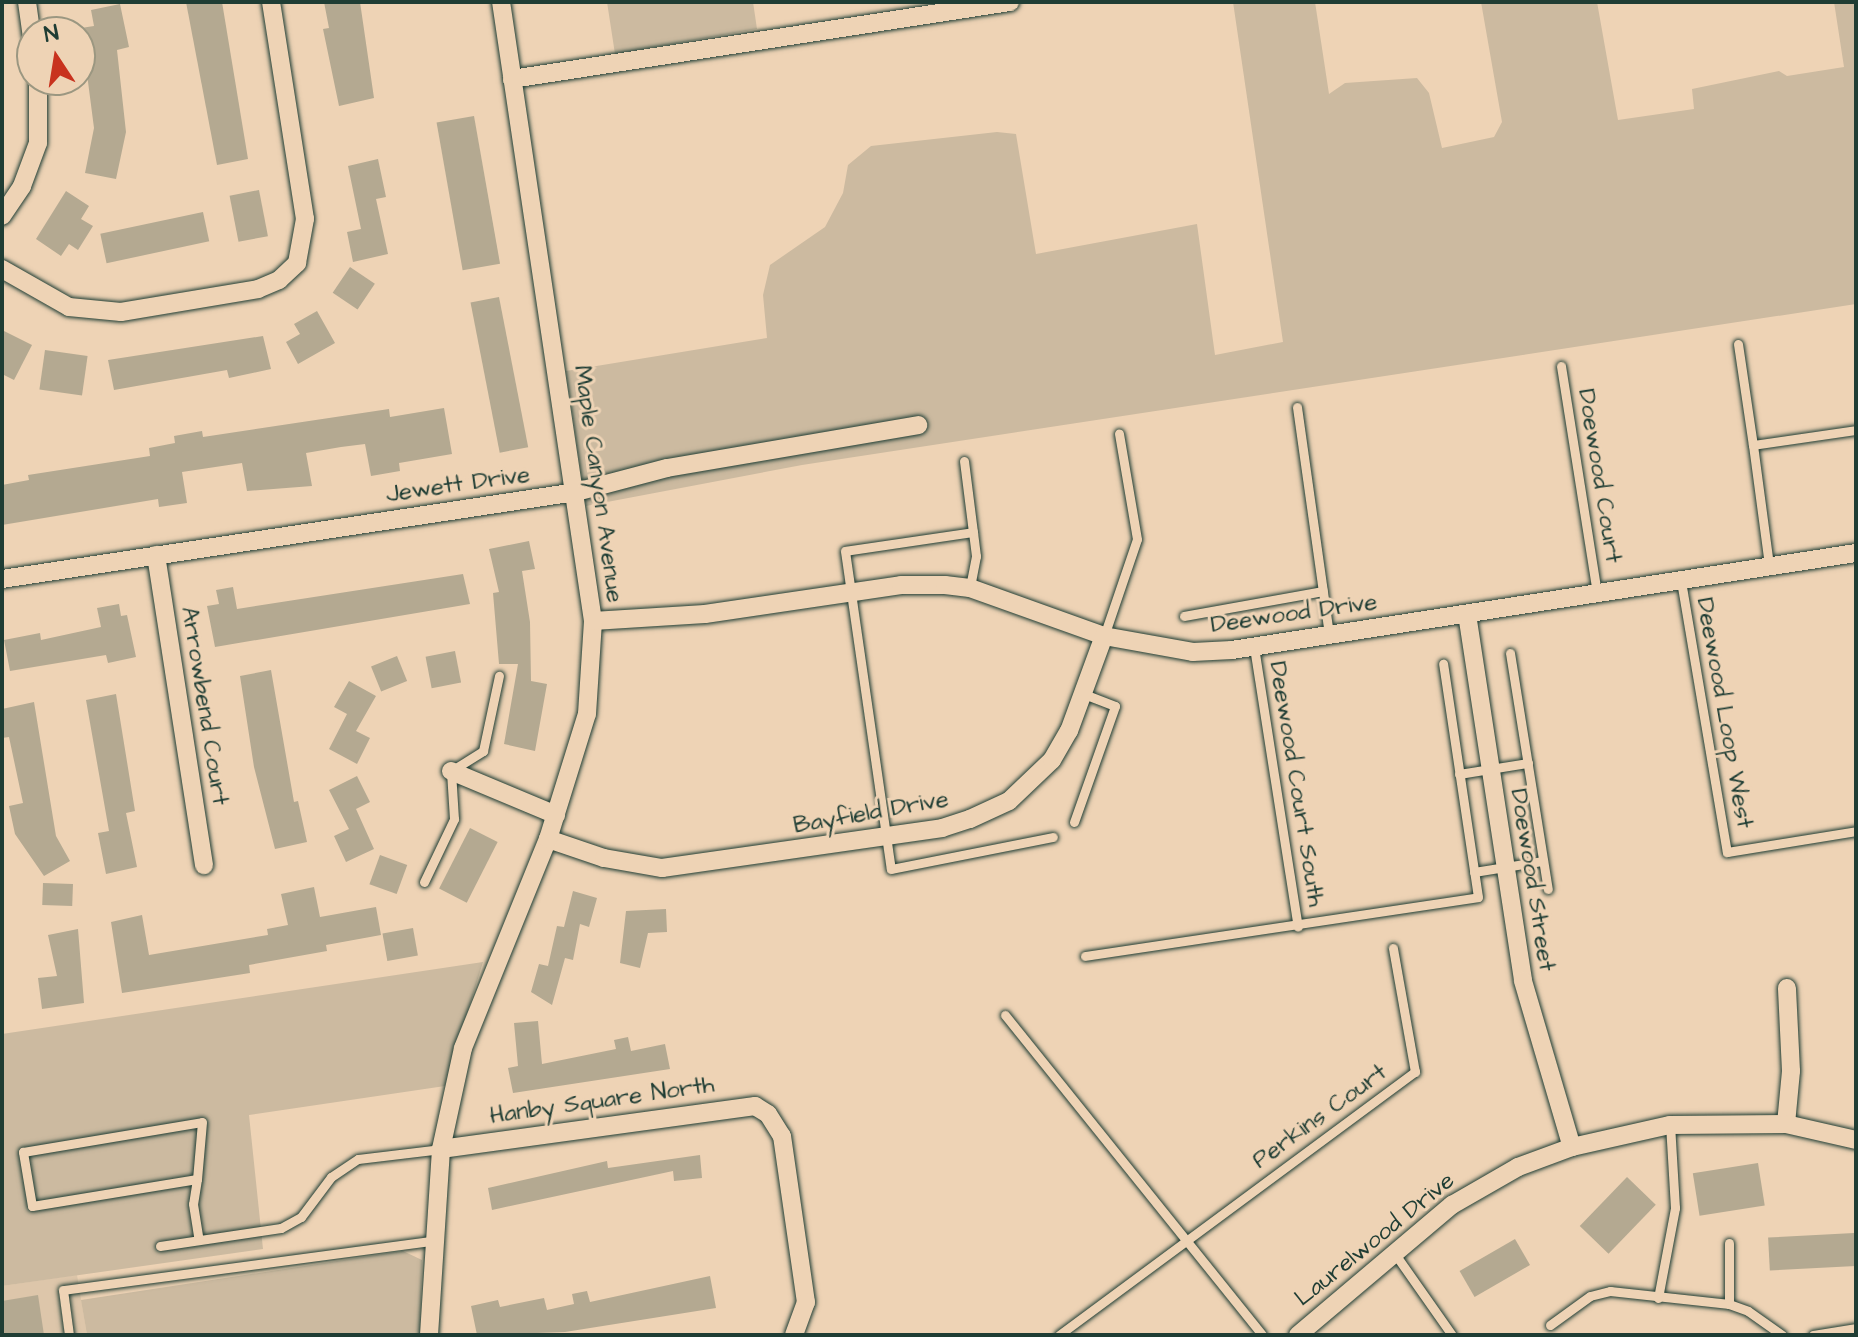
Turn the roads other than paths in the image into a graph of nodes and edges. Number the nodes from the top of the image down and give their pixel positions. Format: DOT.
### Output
graph roads {
  1 [pos="271,2"];
  2 [pos="501,2"];
  3 [pos="1010,2"];
  4 [pos="922,8"];
  5 [pos="512,79"];
  6 [pos="38,96"];
  7 [pos="2,216"];
  8 [pos="2,269"];
  9 [pos="1738,344"];
  10 [pos="1561,366"];
  11 [pos="1297,407"];
  12 [pos="918,425"];
  13 [pos="1856,430"];
  14 [pos="1119,434"];
  15 [pos="1753,445"];
  16 [pos="964,461"];
  17 [pos="576,492"];
  18 [pos="973,532"];
  19 [pos="1856,553"];
  20 [pos="156,555"];
  21 [pos="1769,565"];
  22 [pos="2,579"];
  23 [pos="1681,581"];
  24 [pos="970,588"];
  25 [pos="1323,591"];
  26 [pos="851,592"];
  27 [pos="1597,593"];
  28 [pos="1467,614"];
  29 [pos="1184,616"];
  30 [pos="593,621"];
  31 [pos="1329,634"];
  32 [pos="1104,636"];
  33 [pos="1254,647"];
  34 [pos="1510,653"];
  35 [pos="1443,664"];
  36 [pos="499,676"];
  37 [pos="1083,694"];
  38 [pos="1528,763"];
  39 [pos="1491,769"];
  40 [pos="451,771"];
  41 [pos="1459,774"];
  42 [pos="556,815"];
  43 [pos="1074,822"];
  44 [pos="1856,831"];
  45 [pos="886,837"];
  46 [pos="1053,837"];
  47 [pos="548,839"];
  48 [pos="1543,861"];
  49 [pos="204,865"];
  50 [pos="1506,867"];
  51 [pos="1474,872"];
  52 [pos="424,882"];
  53 [pos="1548,889"];
  54 [pos="1298,927"];
  55 [pos="1393,948"];
  56 [pos="1085,956"];
  57 [pos="1787,988"];
  58 [pos="1005,1015"];
  59 [pos="1786,1124"];
  60 [pos="1670,1125"];
  61 [pos="1856,1140"];
  62 [pos="1572,1147"];
  63 [pos="441,1149"];
  64 [pos="197,1179"];
  65 [pos="199,1240"];
  66 [pos="1186,1240"];
  67 [pos="432,1241"];
  68 [pos="1729,1243"];
  69 [pos="160,1246"];
  70 [pos="1393,1251"];
  71 [pos="1658,1298"];
  72 [pos="1729,1304"];
  73 [pos="1550,1325"];
  74 [pos="1856,1328"];
  75 [pos="796,1334"];
  76 [pos="69,1335"];
  77 [pos="429,1335"];
  78 [pos="1059,1335"];
  79 [pos="1262,1335"];
  80 [pos="1298,1335"];
  81 [pos="1452,1335"];
  82 [pos="1782,1335"];
  83 [pos="1813,1335"];
  1 -- 8 [label="street"];
  2 -- 5 [label="street, Maple Canyon Avenue"];
  3 -- 4 [label="street"];
  4 -- 5 [label="street"];
  5 -- 17 [label="street, Maple Canyon Avenue"];
  6 -- 7 [label="street"];
  9 -- 15 [label="lane"];
  10 -- 27 [label="lane, Doewood Court"];
  11 -- 25 [label="lane"];
  12 -- 17 [label="street, Jewett Drive"];
  13 -- 15 [label="lane"];
  14 -- 32 [label="lane"];
  15 -- 21 [label="lane"];
  16 -- 18 [label="lane"];
  17 -- 20 [label="street, Jewett Drive"];
  17 -- 30 [label="street, Maple Canyon Avenue"];
  18 -- 24 [label="lane"];
  18 -- 26 [label="lane"];
  19 -- 21 [label="street, Deewood Drive"];
  20 -- 22 [label="street, Jewett Drive"];
  20 -- 49 [label="street, Arrowbend Court"];
  21 -- 23 [label="street, Deewood Drive"];
  23 -- 27 [label="street, Deewood Drive"];
  23 -- 44 [label="lane, Deewood Loop West"];
  24 -- 26 [label="street, Deewood Drive"];
  24 -- 32 [label="street, Deewood Drive"];
  25 -- 29 [label="lane"];
  25 -- 31 [label="lane"];
  26 -- 30 [label="street, Deewood Drive"];
  26 -- 45 [label="lane"];
  27 -- 28 [label="street, Deewood Drive"];
  28 -- 31 [label="street, Deewood Drive"];
  28 -- 39 [label="street, Doewood Street"];
  30 -- 42 [label="street, Maple Canyon Avenue"];
  31 -- 33 [label="street, Deewood Drive"];
  32 -- 33 [label="street, Deewood Drive"];
  32 -- 37 [label="street, Bayfield Drive"];
  33 -- 54 [label="lane, Deewood Court South"];
  34 -- 38 [label="lane"];
  35 -- 41 [label="lane"];
  36 -- 40 [label="lane"];
  37 -- 43 [label="lane"];
  37 -- 45 [label="street, Bayfield Drive"];
  38 -- 39 [label="lane"];
  38 -- 48 [label="lane"];
  39 -- 41 [label="lane"];
  39 -- 50 [label="street, Doewood Street"];
  40 -- 42 [label="street"];
  40 -- 52 [label="lane"];
  41 -- 51 [label="lane"];
  42 -- 47 [label="street, Maple Canyon Avenue"];
  45 -- 46 [label="lane"];
  45 -- 47 [label="street, Bayfield Drive"];
  47 -- 63 [label="street, Maple Canyon Avenue"];
  48 -- 50 [label="lane"];
  48 -- 53 [label="lane"];
  50 -- 51 [label="lane"];
  50 -- 62 [label="street, Doewood Street"];
  51 -- 54 [label="lane"];
  54 -- 56 [label="lane"];
  55 -- 66 [label="lane, Perkins Court"];
  57 -- 59 [label="street"];
  58 -- 66 [label="lane"];
  59 -- 60 [label="street, Laurelwood Drive"];
  59 -- 61 [label="street, Laurelwood Drive"];
  60 -- 62 [label="street, Laurelwood Drive"];
  60 -- 71 [label="lane"];
  62 -- 70 [label="street, Laurelwood Drive"];
  63 -- 65 [label="lane"];
  63 -- 67 [label="street, Maple Canyon Avenue"];
  63 -- 75 [label="street, Hanby Square North"];
  64 -- 64 [label="lane"];
  64 -- 65 [label="lane"];
  65 -- 69 [label="lane"];
  66 -- 78 [label="lane, Perkins Court"];
  66 -- 79 [label="lane"];
  67 -- 76 [label="lane"];
  67 -- 77 [label="street, Maple Canyon Avenue"];
  68 -- 72 [label="lane"];
  70 -- 80 [label="street, Laurelwood Drive"];
  70 -- 81 [label="lane"];
  71 -- 72 [label="lane"];
  71 -- 73 [label="lane"];
  72 -- 82 [label="lane"];
  74 -- 83 [label="lane"];
}
